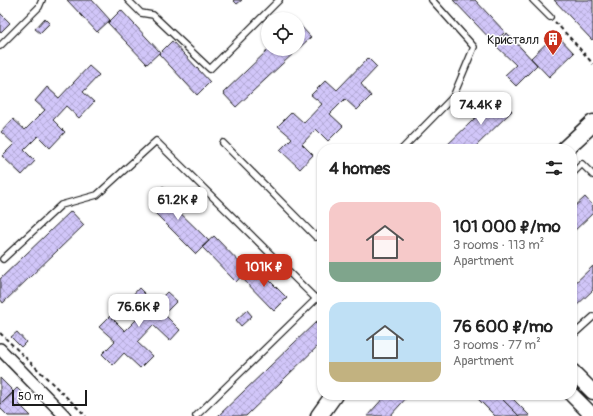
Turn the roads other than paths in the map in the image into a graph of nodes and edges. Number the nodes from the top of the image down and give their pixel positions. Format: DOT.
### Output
graph roads {
  1 [pos="42,0"];
  2 [pos="128,0"];
  3 [pos="279,0"];
  4 [pos="432,0"];
  5 [pos="533,0"];
  6 [pos="550,17"];
  7 [pos="0,46"];
  8 [pos="593,124"];
  9 [pos="223,142"];
  10 [pos="407,144"];
  11 [pos="571,144"];
  12 [pos="577,169"];
  13 [pos="593,175"];
  14 [pos="317,236"];
  15 [pos="1,258"];
  16 [pos="316,299"];
  17 [pos="593,317"];
  18 [pos="577,331"];
  19 [pos="0,348"];
  20 [pos="577,375"];
  21 [pos="590,387"];
  22 [pos="330,400"];
  23 [pos="577,400"];
  24 [pos="66,416"];
  25 [pos="196,416"];
  26 [pos="319,416"];
  27 [pos="593,416"];
  1 -- 7 [label="lane"];
  2 -- 3 [label="lane"];
  4 -- 10 [label="lane"];
  5 -- 6 [label="lane"];
  8 -- 11 [label="main road"];
  9 -- 14 [label="lane"];
  12 -- 13 [label="lane"];
  15 -- 16 [label="lane"];
  16 -- 25 [label="lane"];
  17 -- 18 [label="lane"];
  19 -- 24 [label="street"];
  20 -- 21 [label="street"];
  22 -- 26 [label="main road"];
  23 -- 27 [label="street"];
}
